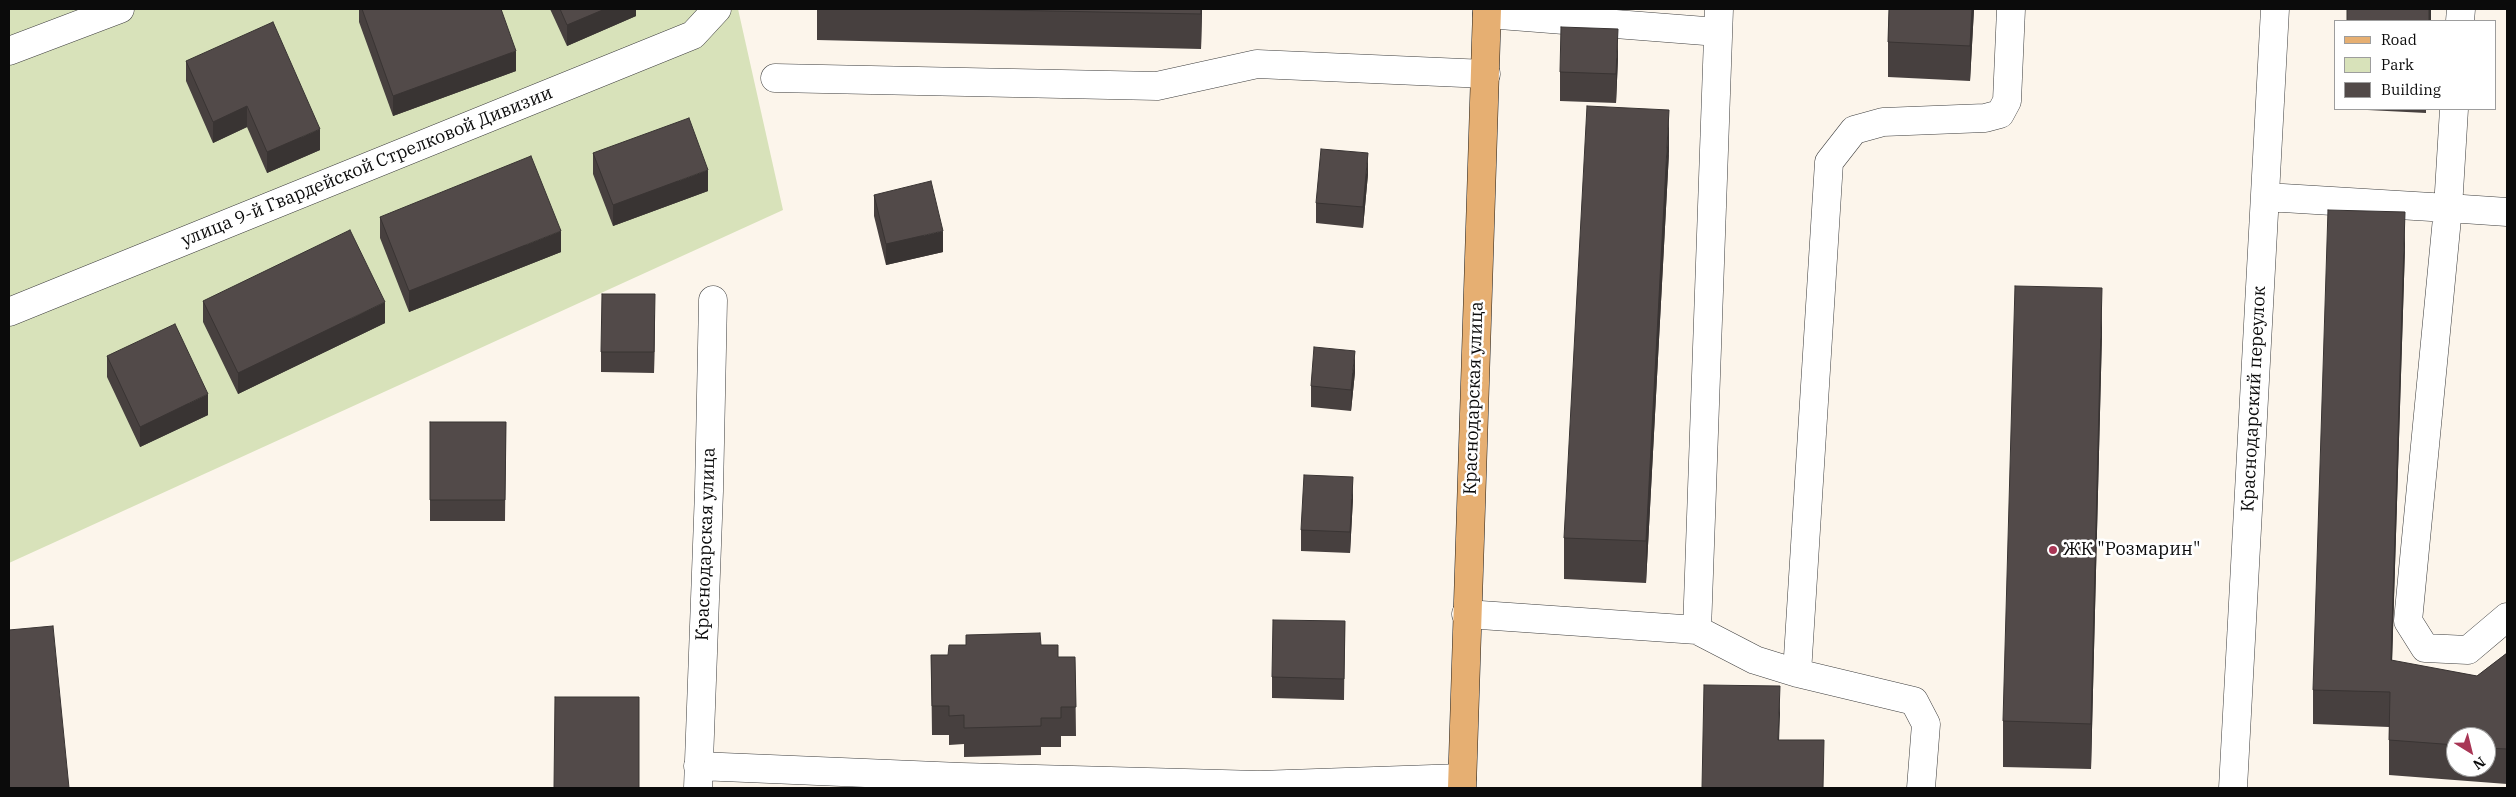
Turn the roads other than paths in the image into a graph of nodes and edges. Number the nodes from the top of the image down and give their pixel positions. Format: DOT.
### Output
graph roads {
  1 [pos="120,9"];
  2 [pos="718,9"];
  3 [pos="2011,9"];
  4 [pos="2275,9"];
  5 [pos="1487,12"];
  6 [pos="1719,20"];
  7 [pos="9,51"];
  8 [pos="1486,74"];
  9 [pos="775,78"];
  10 [pos="2454,110"];
  11 [pos="2266,197"];
  12 [pos="2448,208"];
  13 [pos="2507,212"];
  14 [pos="712,300"];
  15 [pos="9,312"];
  16 [pos="1466,614"];
  17 [pos="2507,617"];
  18 [pos="1697,630"];
  19 [pos="1797,673"];
  20 [pos="698,777"];
  21 [pos="1462,783"];
  22 [pos="1920,788"];
  23 [pos="2232,788"];
  1 -- 7 [label="street"];
  2 -- 15 [label="street, улица 9-й Гвардейской Стрелковой Дивизии"];
  3 -- 19 [label="street"];
  4 -- 11 [label="street, Краснодарский переулок"];
  5 -- 6 [label="street"];
  5 -- 8 [label="main road, Краснодарская улица"];
  6 -- 18 [label="street"];
  8 -- 9 [label="street"];
  8 -- 16 [label="main road, Краснодарская улица"];
  10 -- 12 [label="street"];
  11 -- 12 [label="street"];
  11 -- 23 [label="street, Краснодарский переулок"];
  12 -- 13 [label="street"];
  12 -- 17 [label="street"];
  14 -- 20 [label="street, Краснодарская улица"];
  16 -- 18 [label="street"];
  16 -- 21 [label="main road, Краснодарская улица"];
  18 -- 19 [label="street"];
  19 -- 22 [label="street"];
  20 -- 21 [label="street"];
}
